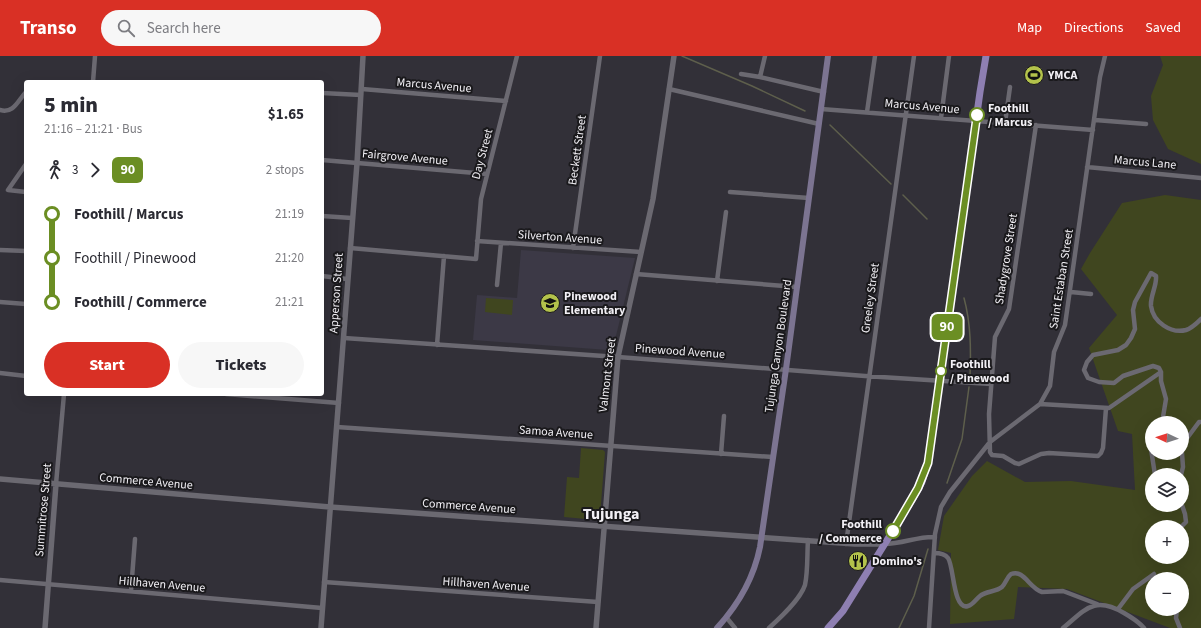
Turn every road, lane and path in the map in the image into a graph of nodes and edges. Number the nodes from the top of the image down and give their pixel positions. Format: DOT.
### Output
graph roads {
  1 [pos="95,56"];
  2 [pos="363,56"];
  3 [pos="517,56"];
  4 [pos="600,56"];
  5 [pos="674,56"];
  6 [pos="765,56"];
  7 [pos="828,56"];
  8 [pos="875,56"];
  9 [pos="914,56"];
  10 [pos="949,56"];
  11 [pos="986,56"];
  12 [pos="1105,56"];
  13 [pos="741,74"];
  14 [pos="760,77"];
  15 [pos="93,80"];
  16 [pos="1010,87"];
  17 [pos="669,89"];
  18 [pos="362,92"];
  19 [pos="824,92"];
  20 [pos="324,93"];
  21 [pos="24,95"];
  22 [pos="506,101"];
  23 [pos="821,109"];
  24 [pos="0,110"];
  25 [pos="867,112"];
  26 [pos="906,115"];
  27 [pos="941,118"];
  28 [pos="1095,120"];
  29 [pos="976,121"];
  30 [pos="1005,123"];
  31 [pos="819,124"];
  32 [pos="1146,124"];
  33 [pos="1036,125"];
  34 [pos="1093,130"];
  35 [pos="324,160"];
  36 [pos="357,163"];
  37 [pos="24,167"];
  38 [pos="1087,167"];
  39 [pos="487,174"];
  40 [pos="1201,178"];
  41 [pos="24,192"];
  42 [pos="730,192"];
  43 [pos="809,198"];
  44 [pos="726,212"];
  45 [pos="324,216"];
  46 [pos="352,218"];
  47 [pos="477,241"];
  48 [pos="501,243"];
  49 [pos="350,248"];
  50 [pos="573,248"];
  51 [pos="0,250"];
  52 [pos="24,252"];
  53 [pos="641,252"];
  54 [pos="444,256"];
  55 [pos="636,274"];
  56 [pos="324,276"];
  57 [pos="347,279"];
  58 [pos="717,281"];
  59 [pos="498,285"];
  60 [pos="797,287"];
  61 [pos="1071,292"];
  62 [pos="1091,294"];
  63 [pos="0,302"];
  64 [pos="24,304"];
  65 [pos="1201,319"];
  66 [pos="344,338"];
  67 [pos="436,345"];
  68 [pos="618,357"];
  69 [pos="786,369"];
  70 [pos="1161,372"];
  71 [pos="0,373"];
  72 [pos="24,376"];
  73 [pos="869,376"];
  74 [pos="940,381"];
  75 [pos="991,384"];
  76 [pos="64,396"];
  77 [pos="254,396"];
  78 [pos="339,402"];
  79 [pos="1040,404"];
  80 [pos="1106,408"];
  81 [pos="724,416"];
  82 [pos="1163,416"];
  83 [pos="1201,422"];
  84 [pos="337,426"];
  85 [pos="1189,436"];
  86 [pos="990,442"];
  87 [pos="610,446"];
  88 [pos="721,454"];
  89 [pos="773,457"];
  90 [pos="0,479"];
  91 [pos="56,484"];
  92 [pos="330,507"];
  93 [pos="604,526"];
  94 [pos="935,536"];
  95 [pos="761,537"];
  96 [pos="135,539"];
  97 [pos="808,540"];
  98 [pos="846,544"];
  99 [pos="884,544"];
  100 [pos="934,553"];
  101 [pos="0,580"];
  102 [pos="1145,580"];
  103 [pos="324,582"];
  104 [pos="49,584"];
  105 [pos="131,591"];
  106 [pos="598,602"];
  107 [pos="1097,604"];
  108 [pos="322,608"];
  109 [pos="1118,609"];
  110 [pos="1176,616"];
  111 [pos="726,617"];
  112 [pos="832,627"];
  113 [pos="45,628"];
  114 [pos="321,628"];
  115 [pos="596,628"];
  116 [pos="717,628"];
  117 [pos="735,628"];
  118 [pos="769,628"];
  119 [pos="929,628"];
  120 [pos="1063,628"];
  121 [pos="1144,628"];
  122 [pos="1180,628"];
  1 -- 15 [label="street"];
  2 -- 18 [label="street, Apperson Street"];
  3 -- 22 [label="street, Day Street"];
  4 -- 50 [label="street, Beckett Street"];
  5 -- 17 [label="street, Valmont Street"];
  6 -- 14 [label="street"];
  7 -- 19 [label="main road, Tujunga Canyon Boulevard"];
  8 -- 25 [label="street"];
  9 -- 26 [label="street, Greeley Street"];
  10 -- 27 [label="street"];
  11 -- 29 [label="main road"];
  12 -- 28 [label="street, Saint Estaban Street"];
  13 -- 14 [label="street"];
  14 -- 19 [label="street"];
  16 -- 30 [label="street"];
  17 -- 31 [label="street"];
  17 -- 53 [label="street, Valmont Street"];
  18 -- 20 [label="street, Marcus Avenue"];
  18 -- 22 [label="street, Marcus Avenue"];
  18 -- 36 [label="street, Apperson Street"];
  19 -- 23 [label="main road, Tujunga Canyon Boulevard"];
  21 -- 24 [label="street"];
  22 -- 39 [label="street, Day Street"];
  23 -- 25 [label="street, Marcus Avenue"];
  23 -- 31 [label="main road, Tujunga Canyon Boulevard"];
  25 -- 26 [label="street, Marcus Avenue"];
  26 -- 27 [label="street, Marcus Avenue"];
  26 -- 73 [label="street, Greeley Street"];
  27 -- 29 [label="street, Marcus Avenue"];
  28 -- 32 [label="street"];
  28 -- 34 [label="street, Saint Estaban Street"];
  29 -- 30 [label="street, Marcus Avenue"];
  29 -- 74 [label="main road"];
  30 -- 33 [label="street, Marcus Avenue"];
  31 -- 43 [label="main road, Tujunga Canyon Boulevard"];
  33 -- 34 [label="street, Marcus Avenue"];
  33 -- 75 [label="street, Shadygrove Street"];
  34 -- 38 [label="street, Saint Estaban Street"];
  35 -- 36 [label="street, Fairgrove Avenue"];
  36 -- 39 [label="street, Fairgrove Avenue"];
  36 -- 46 [label="street, Apperson Street"];
  37 -- 41 [label="street"];
  38 -- 40 [label="street, Marcus Lane"];
  38 -- 61 [label="street, Saint Estaban Street"];
  39 -- 47 [label="street, Day Street"];
  42 -- 43 [label="street"];
  43 -- 60 [label="main road, Tujunga Canyon Boulevard"];
  44 -- 58 [label="street"];
  45 -- 46 [label="street"];
  46 -- 49 [label="street, Apperson Street"];
  47 -- 48 [label="street, Silverton Avenue"];
  47 -- 54 [label="street, Day Street"];
  48 -- 50 [label="street, Silverton Avenue"];
  48 -- 59 [label="street"];
  49 -- 54 [label="street"];
  49 -- 57 [label="street, Apperson Street"];
  50 -- 53 [label="street, Silverton Avenue"];
  51 -- 52 [label="street"];
  53 -- 55 [label="street, Valmont Street"];
  54 -- 67 [label="street"];
  55 -- 58 [label="street"];
  55 -- 68 [label="street, Valmont Street"];
  56 -- 57 [label="street"];
  57 -- 66 [label="street, Apperson Street"];
  58 -- 60 [label="street"];
  60 -- 69 [label="main road, Tujunga Canyon Boulevard"];
  61 -- 62 [label="street"];
  61 -- 79 [label="street, Saint Estaban Street"];
  63 -- 64 [label="street"];
  65 -- 70 [label="street"];
  66 -- 67 [label="street, Pinewood Avenue"];
  66 -- 78 [label="street, Apperson Street"];
  67 -- 68 [label="street, Pinewood Avenue"];
  68 -- 69 [label="street, Pinewood Avenue"];
  68 -- 87 [label="street, Valmont Street"];
  69 -- 73 [label="street, Pinewood Avenue"];
  69 -- 89 [label="main road, Tujunga Canyon Boulevard"];
  70 -- 80 [label="street"];
  70 -- 82 [label="street"];
  71 -- 72 [label="street"];
  73 -- 74 [label="street, Pinewood Avenue"];
  73 -- 98 [label="street, Greeley Street"];
  74 -- 75 [label="street, Pinewood Avenue"];
  74 -- 99 [label="main road"];
  75 -- 86 [label="street, Shadygrove Street"];
  76 -- 91 [label="street, Summitrose Street"];
  77 -- 78 [label="street"];
  78 -- 84 [label="street, Apperson Street"];
  79 -- 80 [label="street"];
  79 -- 86 [label="street, Saint Estaban Street"];
  80 -- 86 [label="street"];
  81 -- 88 [label="street"];
  83 -- 85 [label="street"];
  84 -- 87 [label="street, Samoa Avenue"];
  84 -- 92 [label="street, Apperson Street"];
  86 -- 94 [label="street, Saint Estaban Street"];
  87 -- 88 [label="street, Samoa Avenue"];
  87 -- 93 [label="street, Valmont Street"];
  88 -- 89 [label="street, Samoa Avenue"];
  89 -- 95 [label="main road, Tujunga Canyon Boulevard"];
  90 -- 91 [label="street, Commerce Avenue"];
  91 -- 92 [label="street, Commerce Avenue"];
  91 -- 104 [label="street, Summitrose Street"];
  92 -- 93 [label="street, Commerce Avenue"];
  92 -- 103 [label="street, Apperson Street"];
  93 -- 95 [label="street, Commerce Avenue"];
  93 -- 106 [label="street, Valmont Street"];
  94 -- 99 [label="street, Commerce Avenue"];
  94 -- 100 [label="street, Saint Estaban Street"];
  95 -- 97 [label="street, Commerce Avenue"];
  95 -- 111 [label="main road, Tujunga Canyon Boulevard"];
  96 -- 105 [label="street"];
  97 -- 98 [label="street, Commerce Avenue"];
  97 -- 118 [label="street"];
  98 -- 99 [label="street, Commerce Avenue"];
  99 -- 112 [label="main road"];
  100 -- 107 [label="street"];
  100 -- 119 [label="street, Saint Estaban Street"];
  101 -- 104 [label="street, Hillhaven Avenue"];
  102 -- 109 [label="street"];
  103 -- 106 [label="street, Hillhaven Avenue"];
  103 -- 108 [label="street, Apperson Street"];
  104 -- 105 [label="street, Hillhaven Avenue"];
  104 -- 113 [label="street, Summitrose Street"];
  105 -- 108 [label="street, Hillhaven Avenue"];
  106 -- 115 [label="street, Valmont Street"];
  107 -- 109 [label="street"];
  107 -- 120 [label="street"];
  108 -- 114 [label="street, Apperson Street"];
  109 -- 121 [label="street"];
  110 -- 122 [label="street"];
  111 -- 116 [label="main road, Tujunga Canyon Boulevard"];
  111 -- 117 [label="street"];
}
